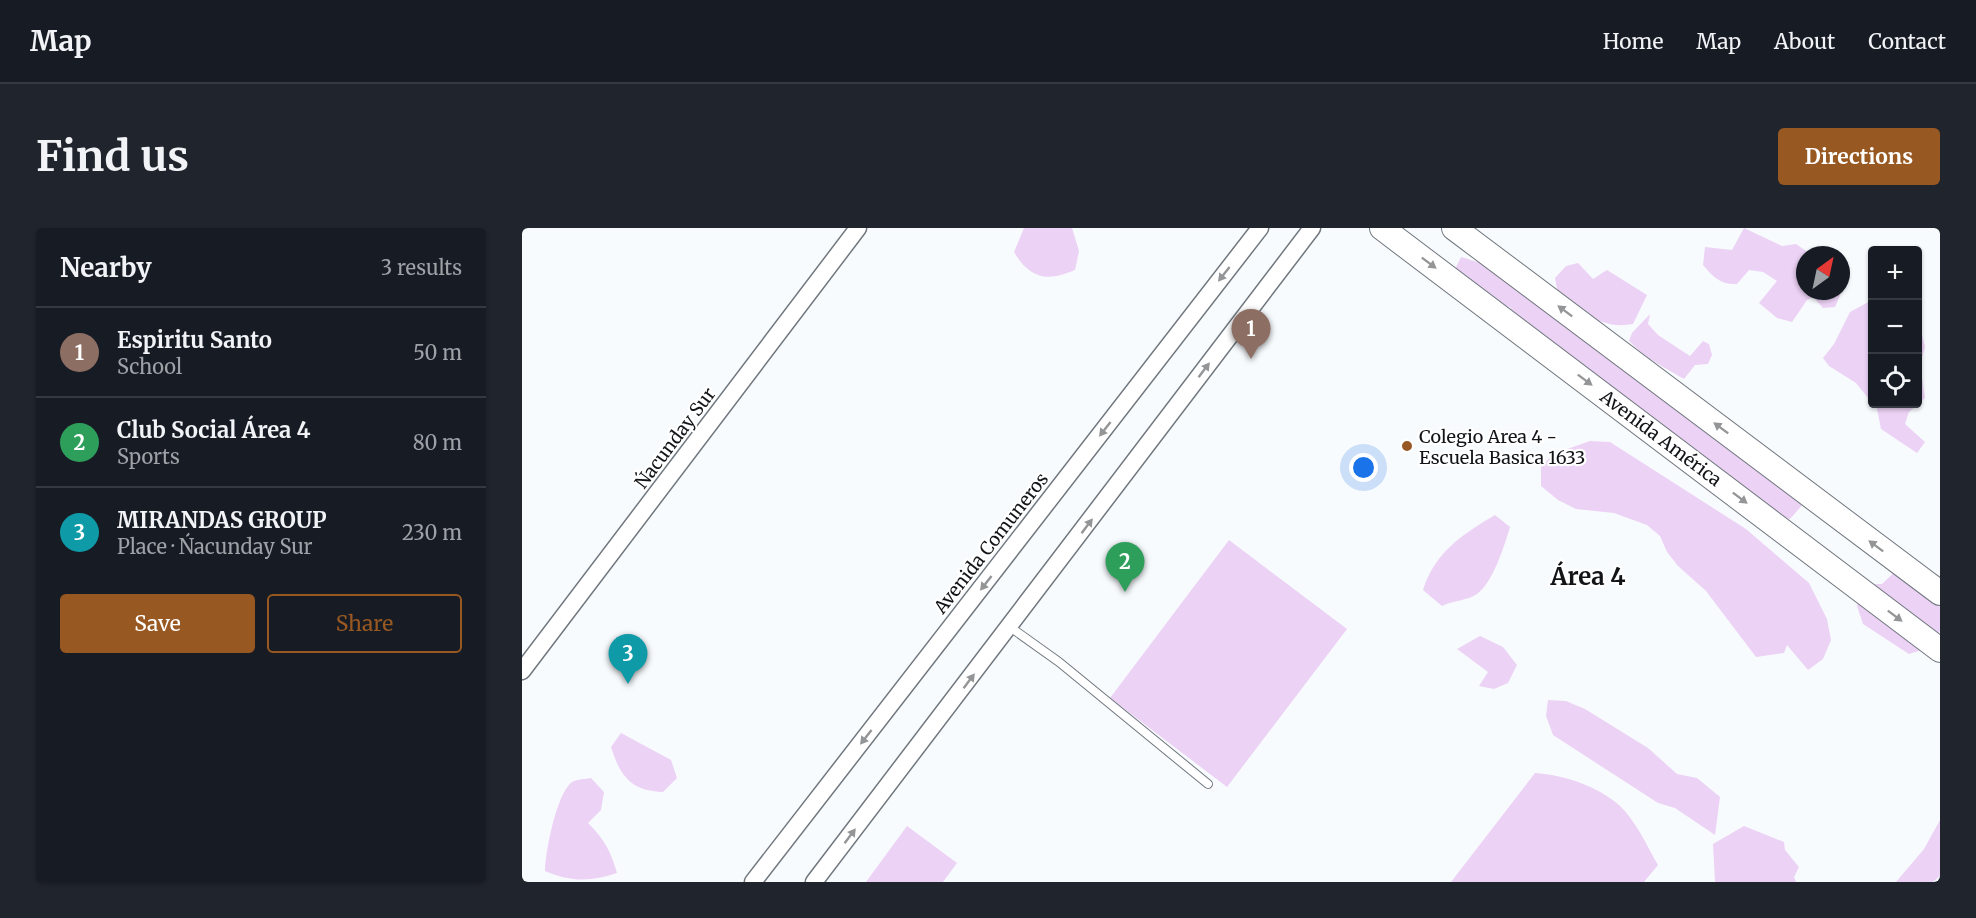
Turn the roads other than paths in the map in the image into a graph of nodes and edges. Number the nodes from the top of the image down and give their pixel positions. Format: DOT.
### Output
graph roads {
  1 [pos="858,228"];
  2 [pos="1260,228"];
  3 [pos="1312,228"];
  4 [pos="1382,228"];
  5 [pos="1454,228"];
  6 [pos="1940,593"];
  7 [pos="1010,627"];
  8 [pos="1940,650"];
  9 [pos="522,671"];
  10 [pos="1208,784"];
  11 [pos="753,882"];
  12 [pos="814,882"];
  1 -- 9 [label="street, Ńacunday Sur"];
  2 -- 11 [label="street, Avenida Comuneros, one-way"];
  7 -- 3 [label="street, one-way"];
  4 -- 8 [label="main road, Avenida América, one-way"];
  6 -- 5 [label="main road, one-way"];
  7 -- 10 [label="lane"];
  12 -- 7 [label="street, one-way"];
}
